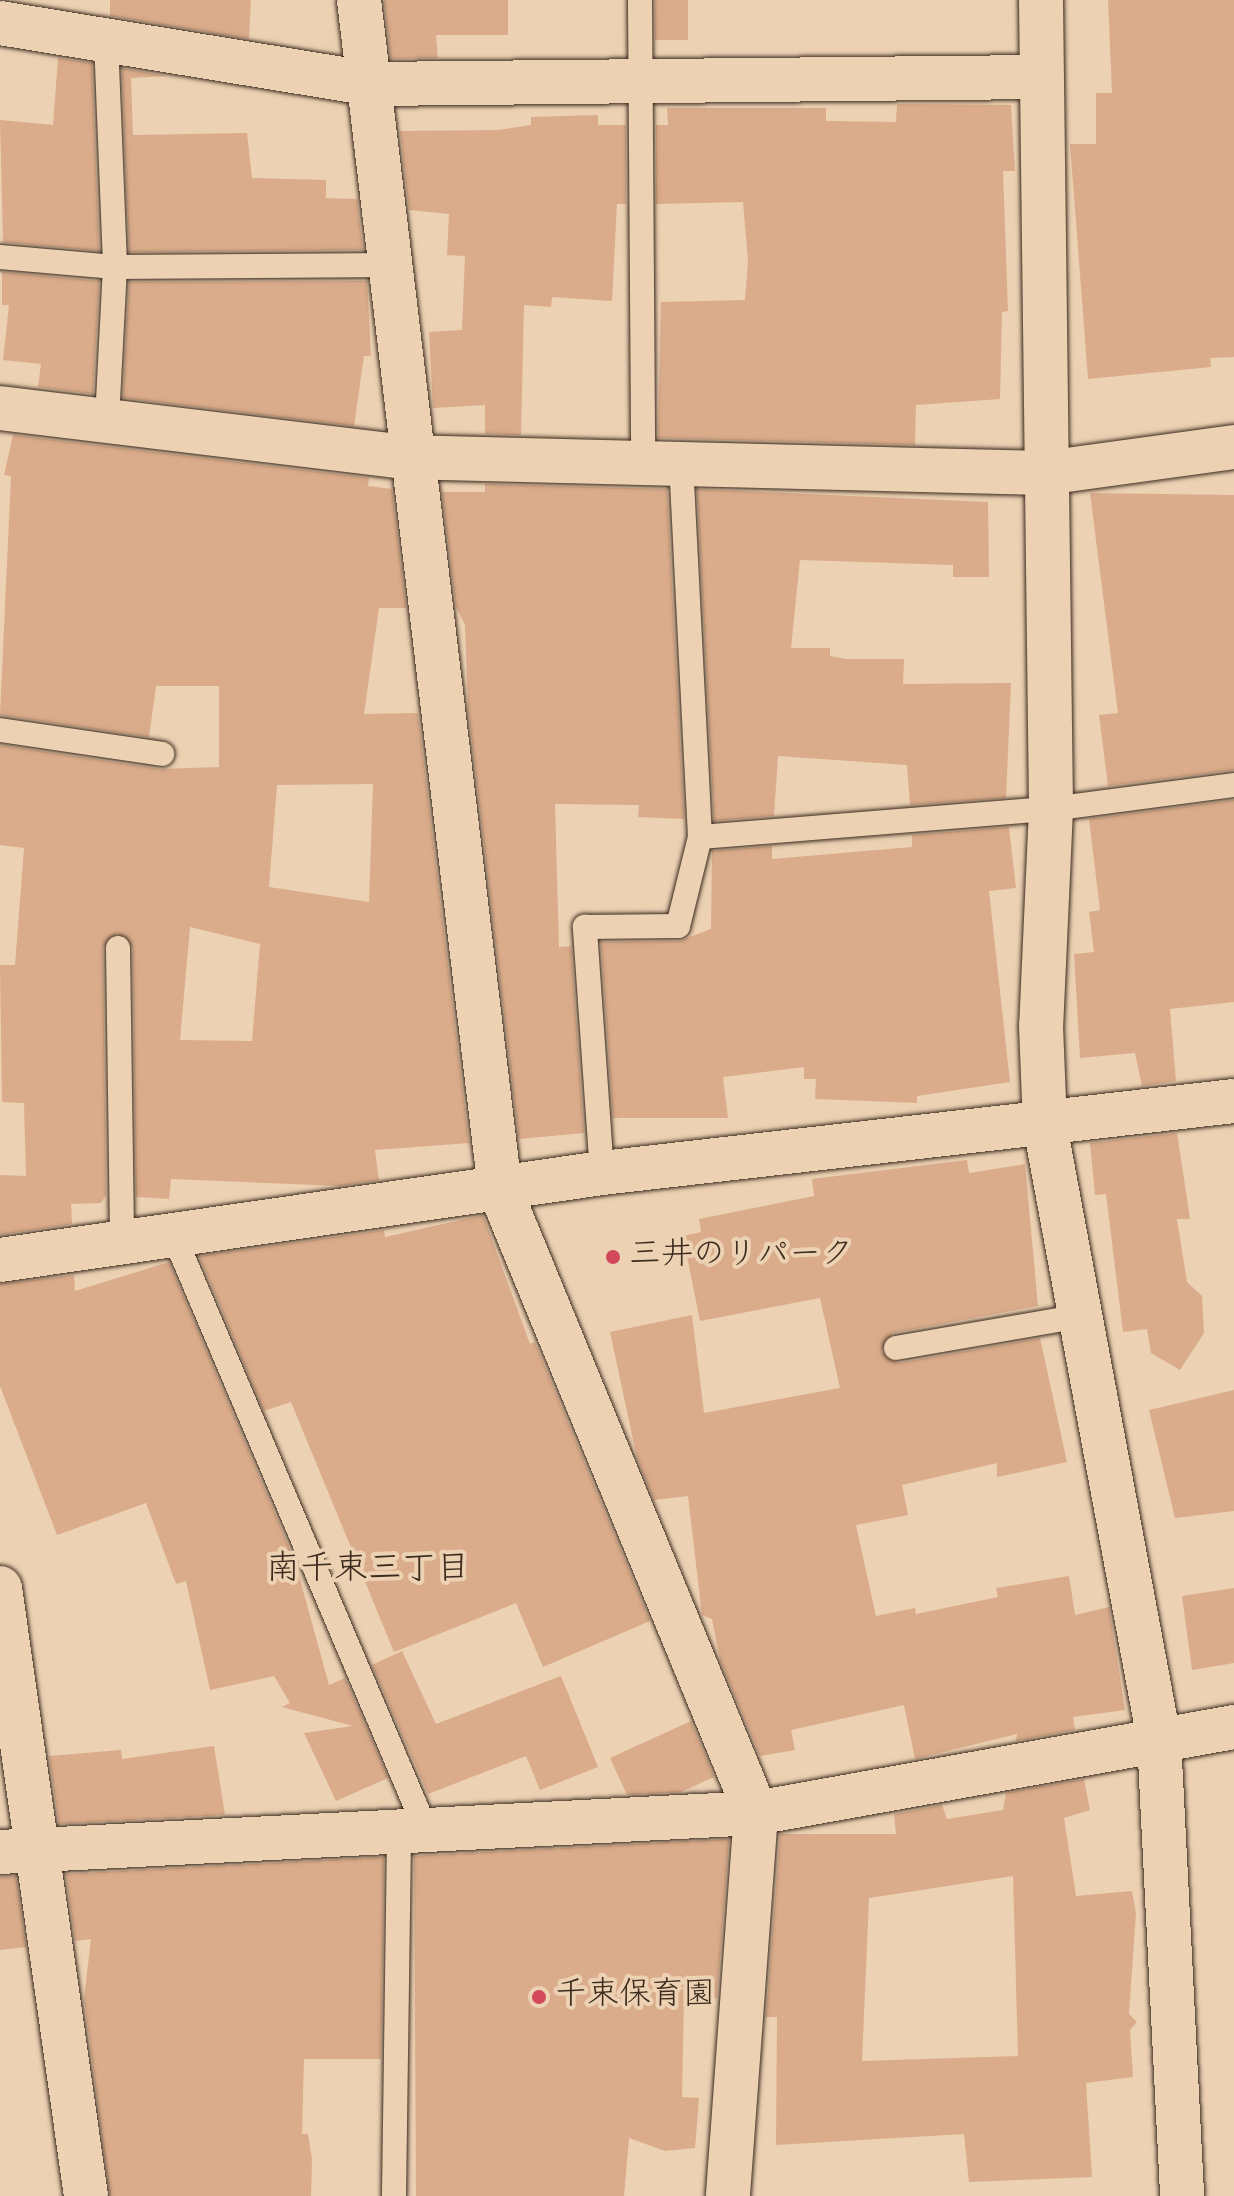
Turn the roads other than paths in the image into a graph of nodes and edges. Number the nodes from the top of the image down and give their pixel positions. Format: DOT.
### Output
graph roads {
  1 [pos="359,0"];
  2 [pos="640,0"];
  3 [pos="1041,0"];
  4 [pos="0,23"];
  5 [pos="106,40"];
  6 [pos="1040,77"];
  7 [pos="640,81"];
  8 [pos="371,84"];
  9 [pos="0,257"];
  10 [pos="396,265"];
  11 [pos="115,267"];
  12 [pos="0,408"];
  13 [pos="107,419"];
  14 [pos="1234,447"];
  15 [pos="415,457"];
  16 [pos="662,463"];
  17 [pos="1045,473"];
  18 [pos="0,730"];
  19 [pos="162,754"];
  20 [pos="1234,785"];
  21 [pos="1051,809"];
  22 [pos="700,837"];
  23 [pos="118,948"];
  24 [pos="1234,1101"];
  25 [pos="1045,1126"];
  26 [pos="602,1173"];
  27 [pos="500,1190"];
  28 [pos="174,1236"];
  29 [pos="122,1242"];
  30 [pos="0,1260"];
  31 [pos="1082,1316"];
  32 [pos="896,1348"];
  33 [pos="0,1588"];
  34 [pos="3,1641"];
  35 [pos="1234,1727"];
  36 [pos="1159,1739"];
  37 [pos="756,1813"];
  38 [pos="412,1828"];
  39 [pos="18,1850"];
  40 [pos="86,2196"];
  41 [pos="394,2196"];
  42 [pos="728,2196"];
  43 [pos="1182,2196"];
  1 -- 8 [label="street"];
  2 -- 7 [label="lane"];
  3 -- 6 [label="street"];
  4 -- 5 [label="street"];
  5 -- 8 [label="street"];
  5 -- 11 [label="lane"];
  6 -- 7 [label="street"];
  6 -- 17 [label="street"];
  7 -- 8 [label="street"];
  7 -- 16 [label="lane"];
  8 -- 10 [label="street"];
  9 -- 11 [label="lane"];
  10 -- 11 [label="lane"];
  10 -- 15 [label="street"];
  11 -- 13 [label="lane"];
  12 -- 13 [label="street"];
  13 -- 15 [label="street"];
  14 -- 17 [label="street"];
  15 -- 16 [label="street"];
  15 -- 27 [label="street"];
  16 -- 17 [label="street"];
  16 -- 22 [label="lane"];
  17 -- 21 [label="street"];
  18 -- 19 [label="lane"];
  20 -- 21 [label="lane"];
  21 -- 22 [label="lane"];
  21 -- 25 [label="street"];
  22 -- 26 [label="lane"];
  23 -- 29 [label="lane"];
  24 -- 25 [label="street"];
  25 -- 26 [label="street"];
  25 -- 31 [label="street"];
  26 -- 27 [label="street"];
  27 -- 28 [label="street"];
  27 -- 37 [label="street"];
  28 -- 29 [label="street"];
  28 -- 38 [label="lane"];
  29 -- 30 [label="street"];
  31 -- 32 [label="lane"];
  31 -- 36 [label="street"];
  33 -- 34 [label="street"];
  34 -- 39 [label="street"];
  35 -- 36 [label="street"];
  36 -- 37 [label="street"];
  36 -- 43 [label="street"];
  37 -- 38 [label="street"];
  37 -- 42 [label="street"];
  38 -- 39 [label="street"];
  38 -- 41 [label="lane"];
  39 -- 40 [label="street"];
}
